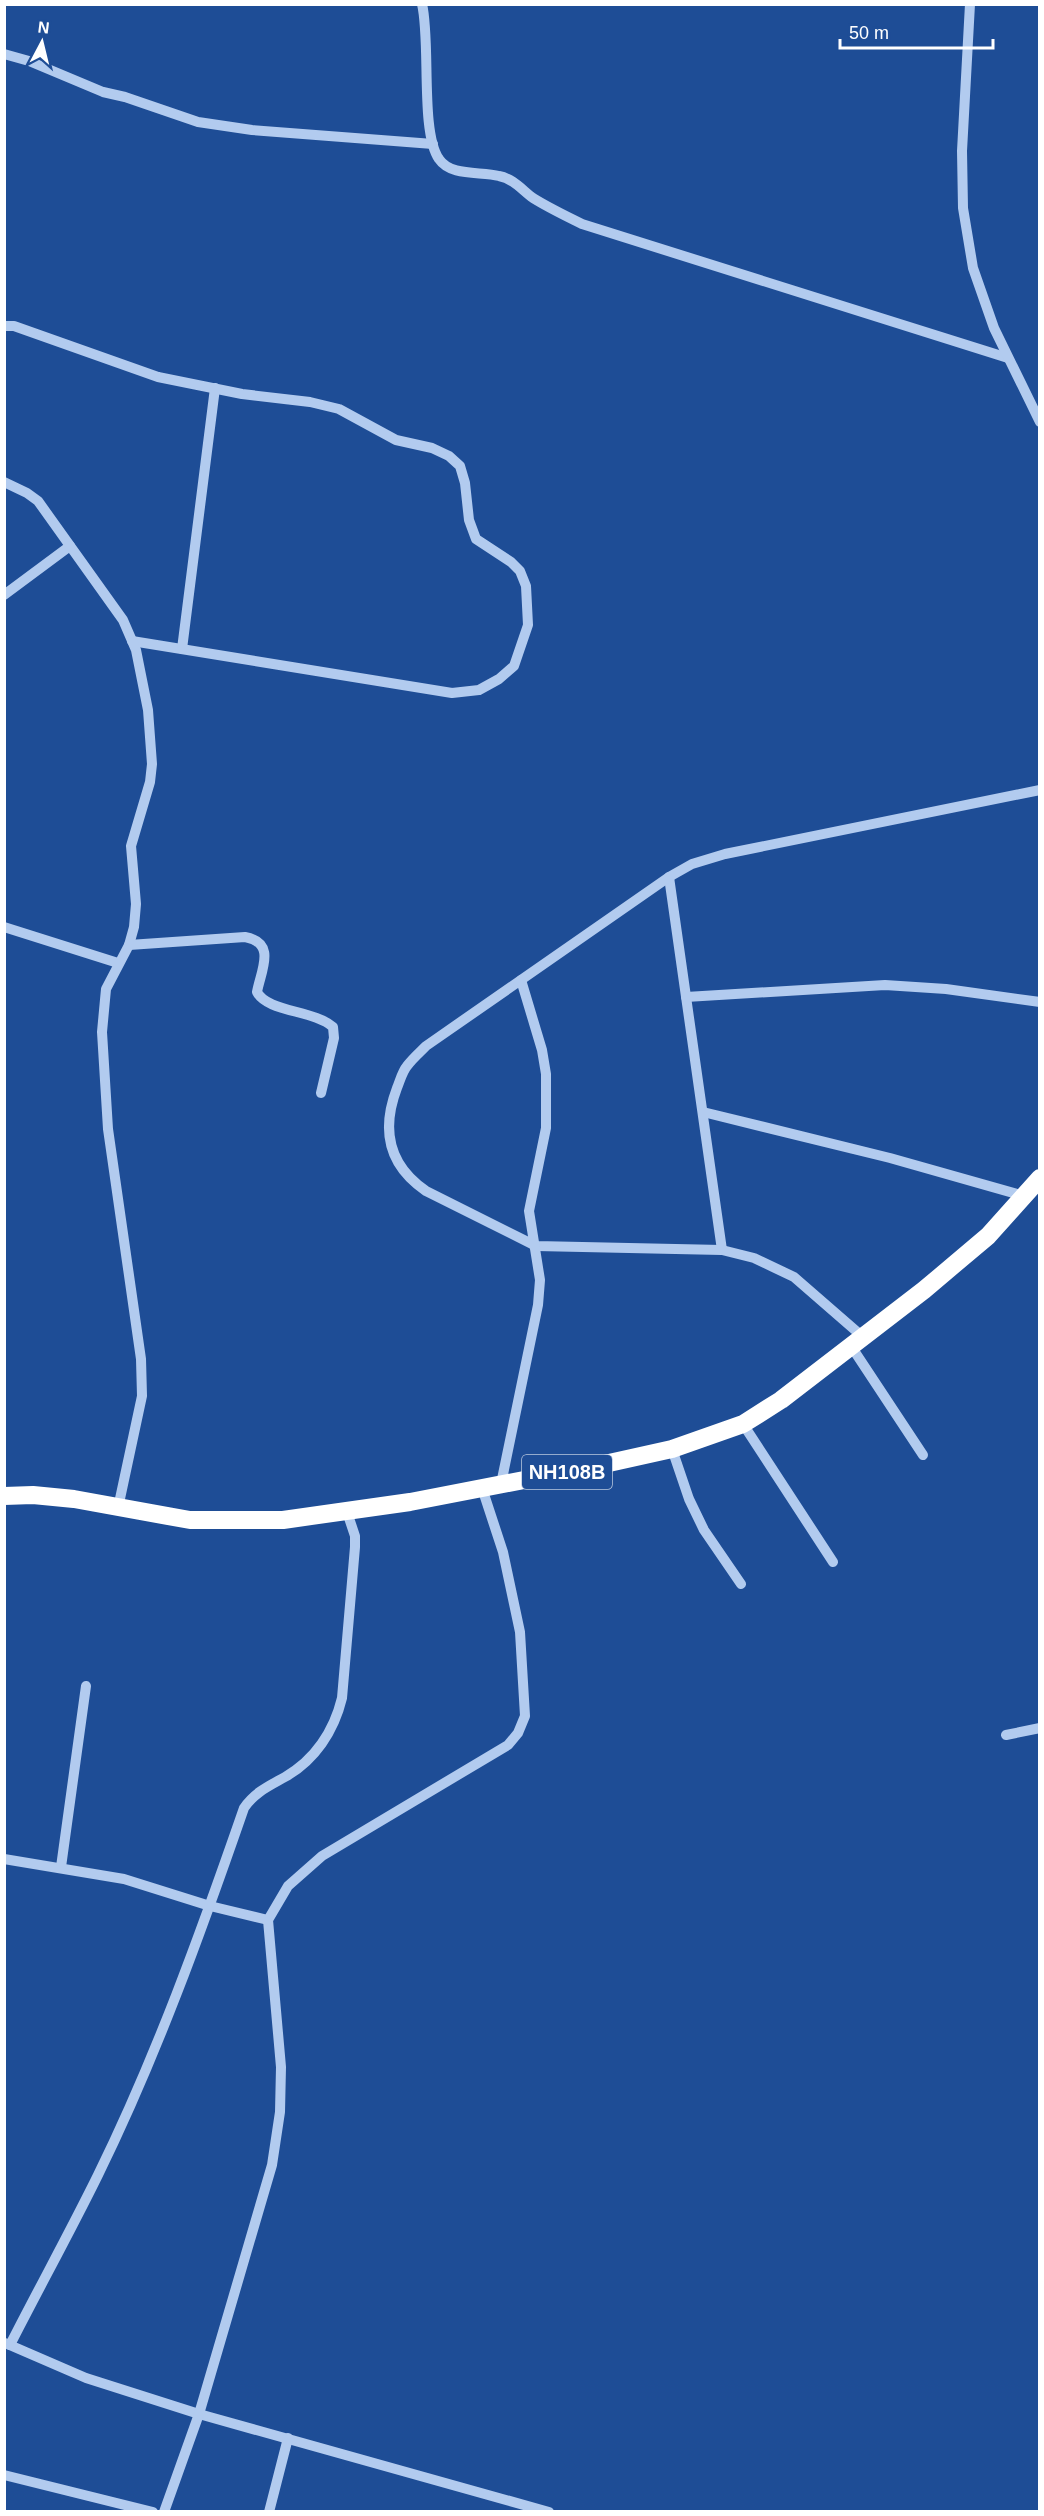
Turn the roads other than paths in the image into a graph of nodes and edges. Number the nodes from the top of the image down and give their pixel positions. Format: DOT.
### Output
graph roads {
  1 [pos="422,4"];
  2 [pos="970,4"];
  3 [pos="4,54"];
  4 [pos="433,144"];
  5 [pos="4,326"];
  6 [pos="1008,358"];
  7 [pos="214,388"];
  8 [pos="1040,423"];
  9 [pos="4,482"];
  10 [pos="70,546"];
  11 [pos="4,595"];
  12 [pos="132,641"];
  13 [pos="182,649"];
  14 [pos="1040,790"];
  15 [pos="669,878"];
  16 [pos="6,930"];
  17 [pos="129,945"];
  18 [pos="118,963"];
  19 [pos="521,980"];
  20 [pos="686,997"];
  21 [pos="1040,1002"];
  22 [pos="321,1093"];
  23 [pos="703,1112"];
  24 [pos="1040,1178"];
  25 [pos="1024,1196"];
  26 [pos="536,1246"];
  27 [pos="722,1250"];
  28 [pos="857,1341"];
  29 [pos="743,1424"];
  30 [pos="672,1449"];
  31 [pos="923,1455"];
  32 [pos="501,1484"];
  33 [pos="482,1488"];
  34 [pos="4,1496"];
  35 [pos="118,1508"];
  36 [pos="347,1512"];
  37 [pos="833,1562"];
  38 [pos="741,1584"];
  39 [pos="87,1686"];
  40 [pos="1040,1728"];
  41 [pos="1006,1735"];
  42 [pos="4,1859"];
  43 [pos="62,1867"];
  44 [pos="210,1906"];
  45 [pos="268,1920"];
  46 [pos="7,2344"];
  47 [pos="199,2414"];
  48 [pos="288,2438"];
  49 [pos="4,2475"];
  50 [pos="153,2511"];
  51 [pos="164,2511"];
  52 [pos="269,2511"];
  53 [pos="549,2511"];
  1 -- 4 [label="street"];
  2 -- 6 [label="street"];
  3 -- 4 [label="street"];
  4 -- 6 [label="street"];
  5 -- 7 [label="street"];
  6 -- 8 [label="street"];
  7 -- 13 [label="street"];
  7 -- 13 [label="street"];
  9 -- 10 [label="street"];
  10 -- 11 [label="street"];
  10 -- 12 [label="street"];
  12 -- 13 [label="street"];
  12 -- 17 [label="street"];
  14 -- 15 [label="street"];
  15 -- 19 [label="street"];
  15 -- 20 [label="street"];
  16 -- 18 [label="street"];
  17 -- 18 [label="street"];
  17 -- 22 [label="street"];
  18 -- 35 [label="street"];
  19 -- 26 [label="street"];
  19 -- 26 [label="street"];
  20 -- 21 [label="street"];
  20 -- 23 [label="street"];
  23 -- 25 [label="street"];
  23 -- 27 [label="street"];
  24 -- 25 [label="highway, NH108B"];
  25 -- 28 [label="highway, NH108B"];
  26 -- 27 [label="street"];
  26 -- 32 [label="street"];
  27 -- 28 [label="street"];
  28 -- 29 [label="highway, NH108B"];
  28 -- 31 [label="street"];
  29 -- 30 [label="highway, NH108B"];
  29 -- 37 [label="street"];
  30 -- 32 [label="highway, NH108B"];
  30 -- 38 [label="street"];
  32 -- 33 [label="highway, NH108B"];
  33 -- 36 [label="highway, NH108B"];
  33 -- 45 [label="street"];
  34 -- 35 [label="highway, NH108B"];
  35 -- 36 [label="highway, NH108B"];
  36 -- 44 [label="street"];
  39 -- 43 [label="street"];
  40 -- 41 [label="street"];
  42 -- 43 [label="street"];
  43 -- 44 [label="street"];
  44 -- 45 [label="street"];
  44 -- 46 [label="street"];
  45 -- 47 [label="street"];
  46 -- 47 [label="street"];
  47 -- 48 [label="street"];
  47 -- 51 [label="street"];
  48 -- 52 [label="street"];
  48 -- 53 [label="street"];
  49 -- 50 [label="street"];
}
